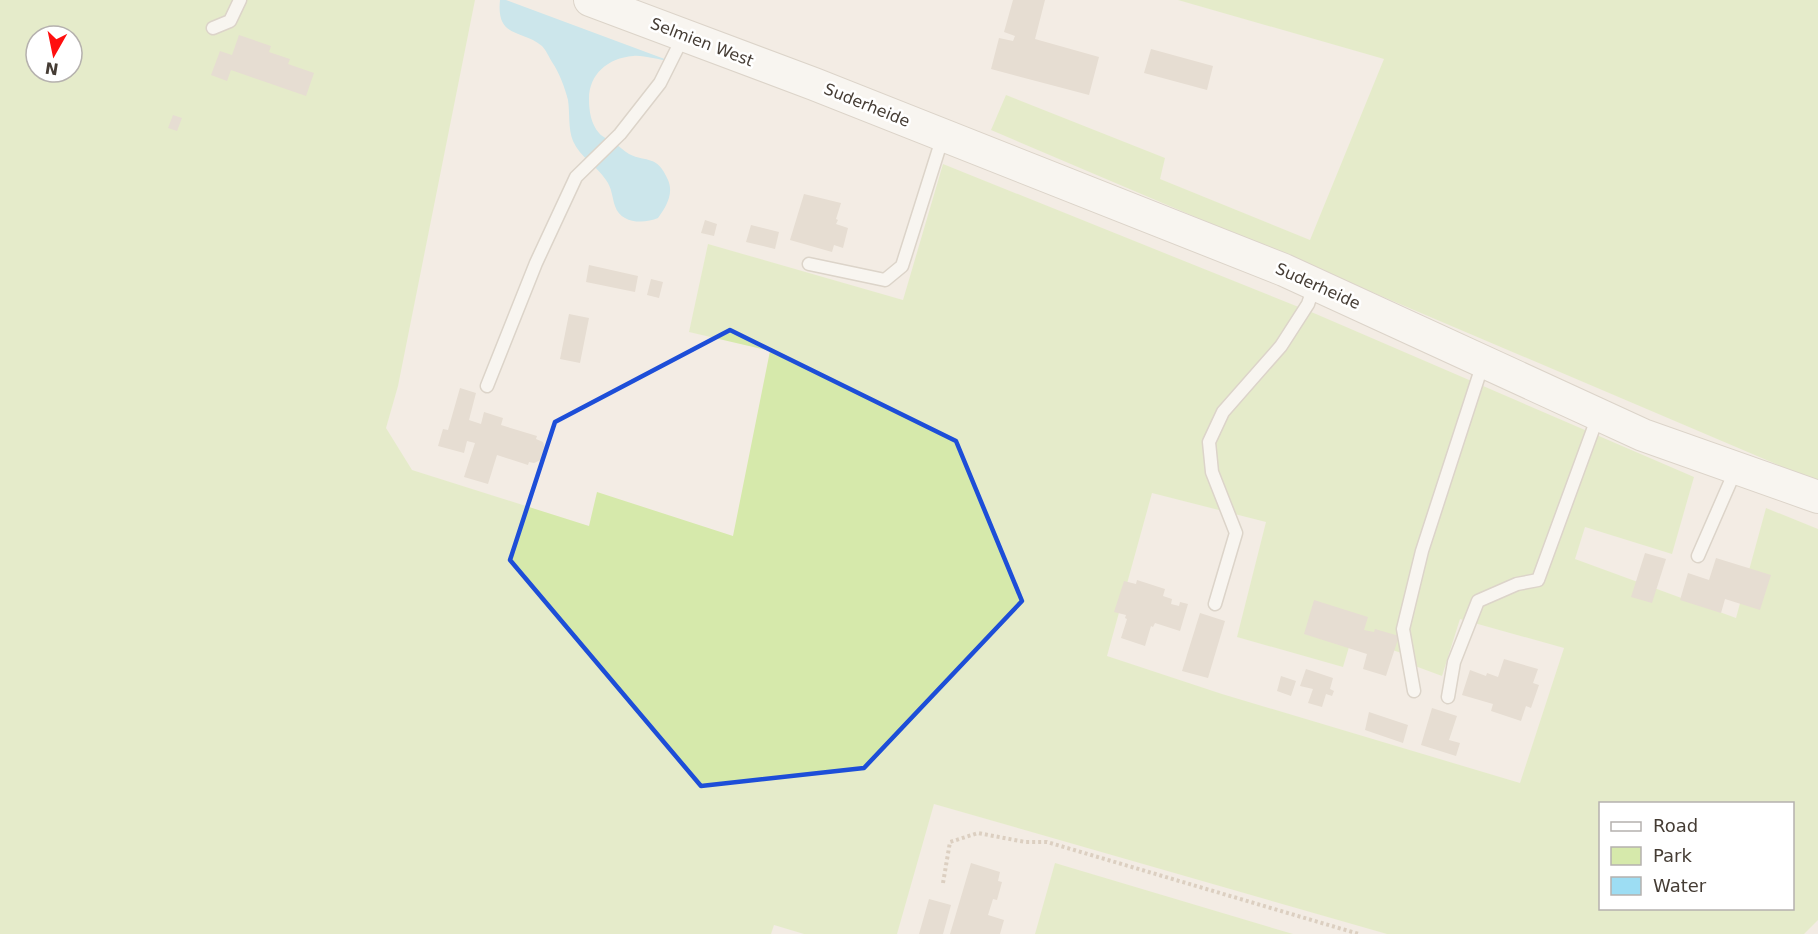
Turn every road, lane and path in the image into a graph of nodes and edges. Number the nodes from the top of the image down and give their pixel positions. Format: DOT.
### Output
graph roads {
  1 [pos="240,0"];
  2 [pos="590,0"];
  3 [pos="213,28"];
  4 [pos="684,35"];
  5 [pos="814,84"];
  6 [pos="943,135"];
  7 [pos="809,264"];
  8 [pos="1315,285"];
  9 [pos="1483,362"];
  10 [pos="487,386"];
  11 [pos="1598,415"];
  12 [pos="1737,468"];
  13 [pos="1818,496"];
  14 [pos="1698,556"];
  15 [pos="1215,604"];
  16 [pos="1414,691"];
  17 [pos="1448,697"];
  18 [pos="943,883"];
  19 [pos="1359,934"];
  1 -- 3 [label="lane"];
  2 -- 4 [label="street, Selmien West"];
  4 -- 5 [label="street, Selmien West"];
  4 -- 10 [label="lane"];
  5 -- 6 [label="street, Suderheide"];
  6 -- 7 [label="lane"];
  6 -- 8 [label="street, Suderheide"];
  8 -- 9 [label="street, Suderheide"];
  8 -- 15 [label="lane"];
  9 -- 11 [label="street, Suderheide"];
  9 -- 16 [label="lane"];
  11 -- 12 [label="street, Suderheide"];
  11 -- 17 [label="lane"];
  12 -- 13 [label="street, Suderheide"];
  12 -- 14 [label="lane"];
  18 -- 19 [label="path"];
}
